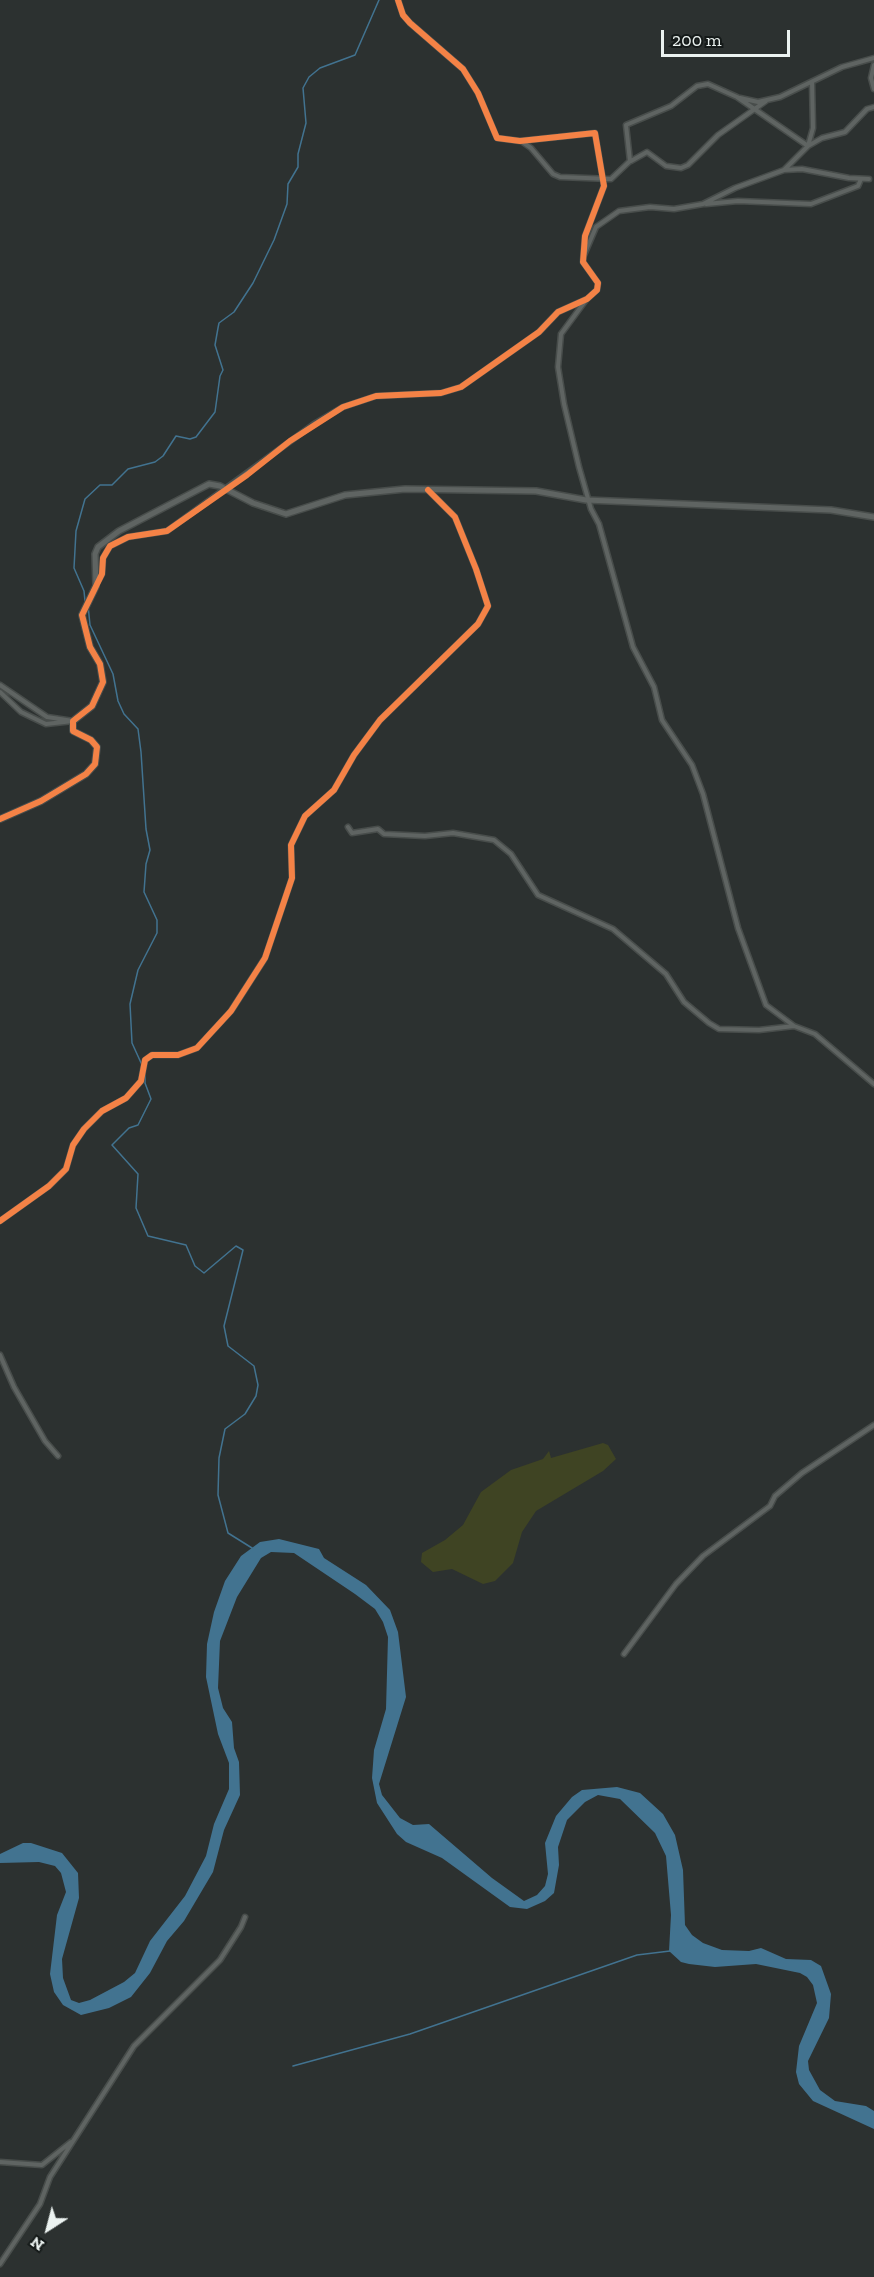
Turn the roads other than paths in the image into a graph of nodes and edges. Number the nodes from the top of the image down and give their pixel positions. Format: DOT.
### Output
graph roads {
  1 [pos="398,0"];
  2 [pos="874,58"];
  3 [pos="874,65"];
  4 [pos="812,81"];
  5 [pos="874,89"];
  6 [pos="737,97"];
  7 [pos="766,101"];
  8 [pos="874,107"];
  9 [pos="752,110"];
  10 [pos="520,141"];
  11 [pos="808,146"];
  12 [pos="630,161"];
  13 [pos="784,170"];
  14 [pos="604,179"];
  15 [pos="861,179"];
  16 [pos="869,179"];
  17 [pos="703,204"];
  18 [pos="584,256"];
  19 [pos="587,299"];
  20 [pos="227,489"];
  21 [pos="428,490"];
  22 [pos="589,500"];
  23 [pos="874,518"];
  24 [pos="96,586"];
  25 [pos="0,686"];
  26 [pos="0,692"];
  27 [pos="73,722"];
  28 [pos="0,819"];
  29 [pos="348,827"];
  30 [pos="794,1026"];
  31 [pos="874,1084"];
  32 [pos="0,1221"];
  33 [pos="0,1355"];
  34 [pos="874,1425"];
  35 [pos="58,1456"];
  36 [pos="624,1654"];
  37 [pos="244,1917"];
  38 [pos="74,2140"];
  39 [pos="0,2162"];
  40 [pos="0,2264"];
  1 -- 10 [label="street"];
  2 -- 4 [label="street"];
  3 -- 5 [label="street"];
  4 -- 7 [label="street"];
  4 -- 11 [label="street"];
  6 -- 7 [label="street"];
  6 -- 9 [label="street"];
  6 -- 12 [label="street"];
  7 -- 9 [label="street"];
  8 -- 11 [label="street"];
  9 -- 11 [label="street"];
  9 -- 12 [label="street"];
  10 -- 14 [label="street"];
  10 -- 14 [label="street"];
  11 -- 13 [label="street"];
  12 -- 14 [label="street"];
  13 -- 15 [label="street"];
  13 -- 17 [label="street"];
  14 -- 18 [label="street"];
  15 -- 16 [label="street"];
  15 -- 17 [label="street"];
  17 -- 18 [label="street"];
  18 -- 19 [label="street"];
  19 -- 20 [label="street"];
  19 -- 22 [label="street"];
  20 -- 21 [label="street"];
  20 -- 24 [label="street"];
  20 -- 24 [label="street"];
  21 -- 22 [label="street"];
  21 -- 32 [label="street"];
  22 -- 23 [label="street"];
  22 -- 30 [label="street"];
  24 -- 27 [label="street"];
  25 -- 27 [label="street"];
  26 -- 27 [label="street"];
  27 -- 28 [label="street"];
  29 -- 30 [label="street"];
  30 -- 31 [label="street"];
  33 -- 35 [label="street"];
  34 -- 36 [label="street"];
  37 -- 38 [label="street"];
  38 -- 39 [label="street"];
  38 -- 40 [label="street"];
}
